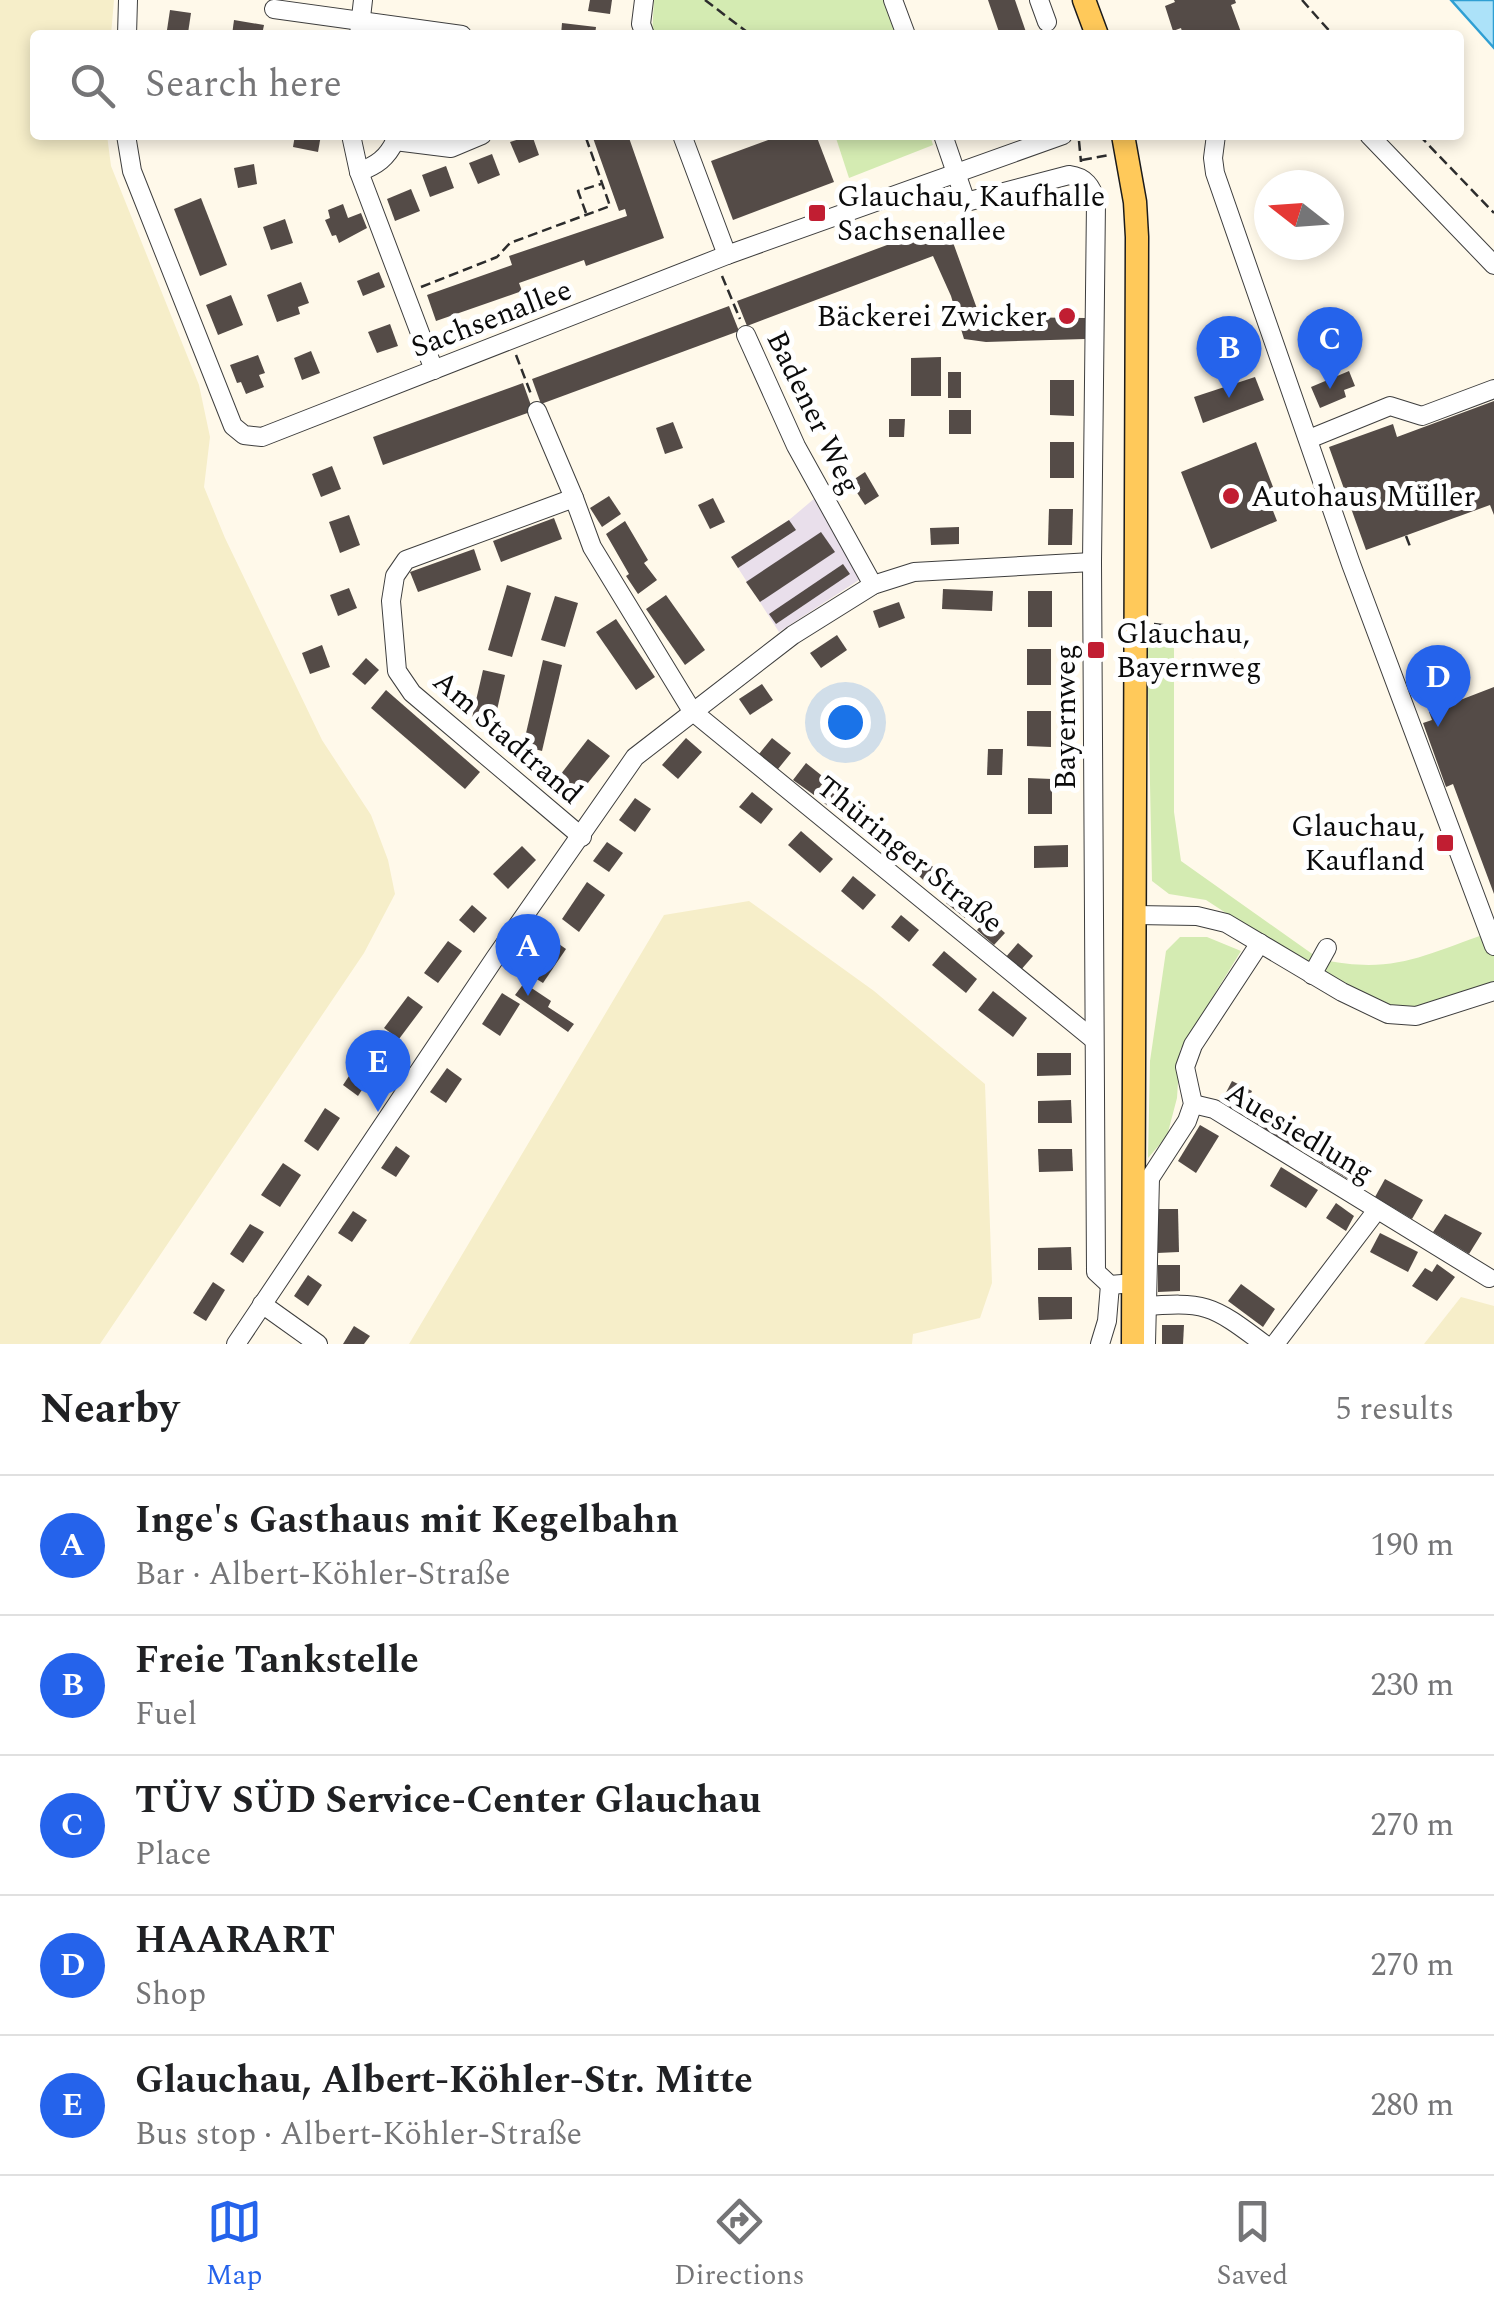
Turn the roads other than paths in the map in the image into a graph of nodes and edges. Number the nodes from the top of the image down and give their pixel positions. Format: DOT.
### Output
graph roads {
  1 [pos="128,0"];
  2 [pos="364,0"];
  3 [pos="644,0"];
  4 [pos="892,0"];
  5 [pos="1039,0"];
  6 [pos="1084,0"];
  7 [pos="274,10"];
  8 [pos="1047,22"];
  9 [pos="360,28"];
  10 [pos="127,30"];
  11 [pos="389,30"];
  12 [pos="643,30"];
  13 [pos="904,30"];
  14 [pos="1095,30"];
  15 [pos="127,140"];
  16 [pos="352,140"];
  17 [pos="393,140"];
  18 [pos="405,140"];
  19 [pos="470,140"];
  20 [pos="684,140"];
  21 [pos="945,140"];
  22 [pos="1049,140"];
  23 [pos="1215,140"];
  24 [pos="1374,140"];
  25 [pos="1124,144"];
  26 [pos="360,172"];
  27 [pos="957,173"];
  28 [pos="721,257"];
  29 [pos="1494,265"];
  30 [pos="746,335"];
  31 [pos="434,370"];
  32 [pos="1494,389"];
  33 [pos="537,410"];
  34 [pos="1309,439"];
  35 [pos="574,498"];
  36 [pos="1092,562"];
  37 [pos="872,585"];
  38 [pos="692,711"];
  39 [pos="582,837"];
  40 [pos="1136,916"];
  41 [pos="1260,944"];
  42 [pos="1494,946"];
  43 [pos="1327,948"];
  44 [pos="1312,975"];
  45 [pos="1494,990"];
  46 [pos="1093,1040"];
  47 [pos="1193,1104"];
  48 [pos="1142,1181"];
  49 [pos="1377,1210"];
  50 [pos="1489,1278"];
  51 [pos="1134,1283"];
  52 [pos="1110,1285"];
  53 [pos="262,1304"];
  54 [pos="1140,1306"];
  55 [pos="236,1344"];
  56 [pos="318,1344"];
  57 [pos="1100,1344"];
  58 [pos="1133,1344"];
  59 [pos="1146,1344"];
  60 [pos="1264,1344"];
  61 [pos="1274,1344"];
  1 -- 10 [label="street"];
  2 -- 9 [label="street"];
  3 -- 12 [label="street"];
  4 -- 13 [label="street"];
  5 -- 8 [label="street"];
  6 -- 14 [label="main road"];
  7 -- 9 [label="street"];
  9 -- 11 [label="street"];
  15 -- 31 [label="street, Sachsenallee"];
  16 -- 26 [label="street"];
  17 -- 26 [label="street"];
  18 -- 19 [label="street"];
  20 -- 28 [label="street"];
  21 -- 27 [label="street"];
  22 -- 27 [label="street, Sachsenallee"];
  23 -- 34 [label="street"];
  24 -- 29 [label="street"];
  25 -- 40 [label="main road"];
  26 -- 31 [label="street"];
  27 -- 28 [label="street, Sachsenallee"];
  27 -- 36 [label="street, Bayernweg"];
  28 -- 31 [label="street, Sachsenallee"];
  30 -- 37 [label="street, Badener Weg"];
  32 -- 34 [label="street"];
  33 -- 35 [label="street"];
  34 -- 42 [label="street"];
  35 -- 38 [label="street"];
  35 -- 39 [label="street, Am Stadtrand"];
  36 -- 37 [label="street"];
  36 -- 46 [label="street, Bayernweg"];
  37 -- 38 [label="street"];
  38 -- 39 [label="street"];
  38 -- 46 [label="street, Thüringer Straße"];
  39 -- 53 [label="street"];
  40 -- 41 [label="street"];
  40 -- 48 [label="main road"];
  41 -- 44 [label="street"];
  41 -- 47 [label="street, Auesiedlung"];
  43 -- 44 [label="street"];
  44 -- 45 [label="street"];
  46 -- 52 [label="street, Bayernweg"];
  47 -- 48 [label="street, Auesiedlung"];
  47 -- 49 [label="street, Auesiedlung"];
  48 -- 51 [label="main road"];
  48 -- 54 [label="street"];
  49 -- 50 [label="street, Auesiedlung"];
  49 -- 61 [label="street, Auesiedlung"];
  51 -- 52 [label="street"];
  51 -- 54 [label="main road"];
  52 -- 57 [label="street, Bayernweg"];
  53 -- 55 [label="street"];
  53 -- 56 [label="street"];
  54 -- 58 [label="main road"];
  54 -- 59 [label="street"];
  54 -- 60 [label="street"];
}
